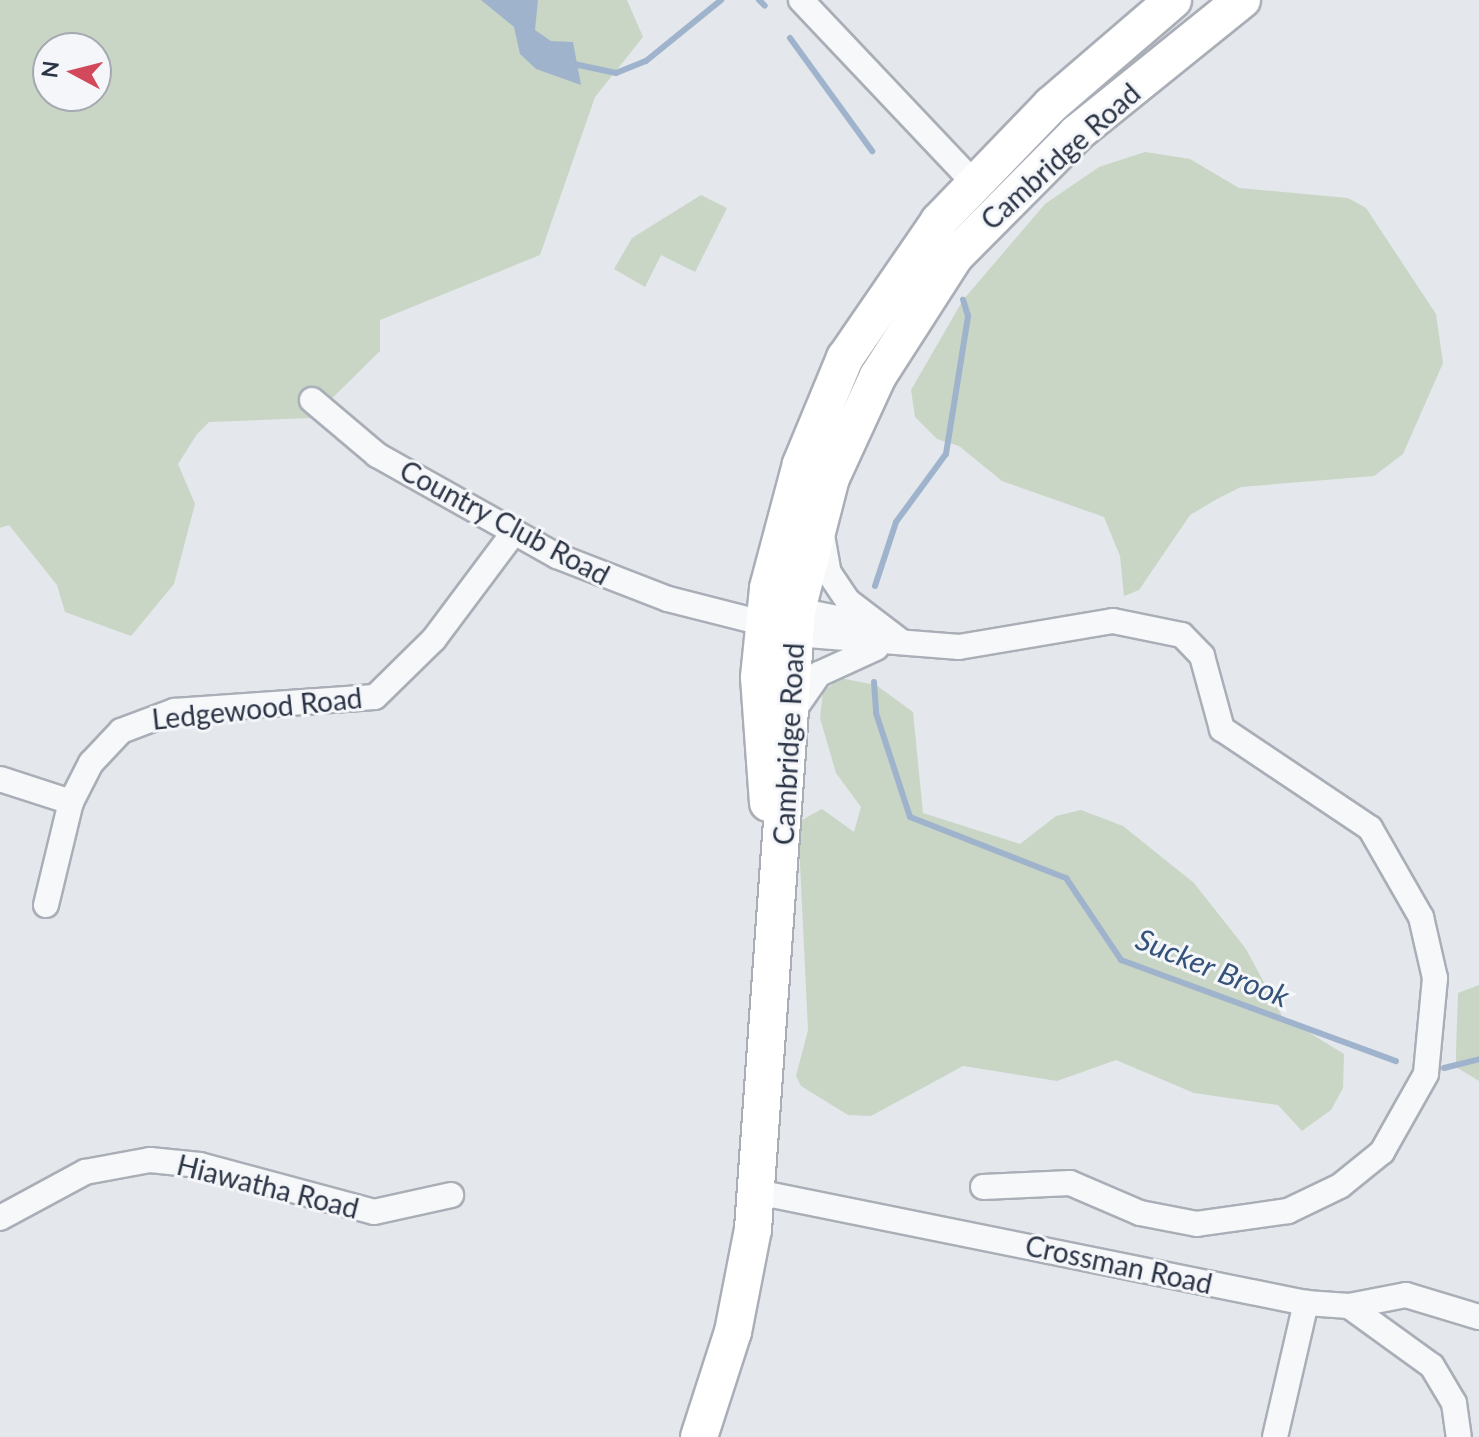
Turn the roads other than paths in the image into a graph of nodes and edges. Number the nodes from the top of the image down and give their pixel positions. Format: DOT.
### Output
graph roads {
  1 [pos="801,0"];
  2 [pos="1242,0"];
  3 [pos="1164,8"];
  4 [pos="1185,47"];
  5 [pos="975,184"];
  6 [pos="312,400"];
  7 [pos="831,478"];
  8 [pos="514,532"];
  9 [pos="784,622"];
  10 [pos="875,625"];
  11 [pos="899,640"];
  12 [pos="789,723"];
  13 [pos="0,779"];
  14 [pos="71,802"];
  15 [pos="778,888"];
  16 [pos="46,905"];
  17 [pos="983,1187"];
  18 [pos="757,1192"];
  19 [pos="451,1195"];
  20 [pos="0,1218"];
  21 [pos="1306,1303"];
  22 [pos="1349,1306"];
  23 [pos="1479,1317"];
  24 [pos="699,1437"];
  25 [pos="1275,1437"];
  26 [pos="1459,1437"];
  1 -- 5 [label="street"];
  2 -- 4 [label="highway, Cambridge Road"];
  3 -- 4 [label="highway"];
  3 -- 5 [label="highway, Cambridge Road"];
  4 -- 7 [label="highway, Cambridge Road"];
  5 -- 9 [label="highway, Cambridge Road"];
  6 -- 8 [label="street, Country Club Road"];
  7 -- 9 [label="highway, Cambridge Road"];
  7 -- 10 [label="street"];
  8 -- 9 [label="street, Country Club Road"];
  8 -- 14 [label="street, Ledgewood Road"];
  9 -- 10 [label="street"];
  9 -- 11 [label="street"];
  9 -- 12 [label="highway, Cambridge Road"];
  9 -- 15 [label="highway, Cambridge Road"];
  10 -- 11 [label="street"];
  11 -- 12 [label="street"];
  11 -- 17 [label="street"];
  12 -- 15 [label="highway, Cambridge Road"];
  13 -- 14 [label="street"];
  14 -- 16 [label="street, Ledgewood Road"];
  15 -- 18 [label="highway, Cambridge Road"];
  18 -- 21 [label="street, Crossman Road"];
  18 -- 24 [label="highway, Cambridge Road"];
  19 -- 20 [label="street, Hiawatha Road"];
  21 -- 22 [label="street, Crossman Road"];
  21 -- 25 [label="street"];
  22 -- 23 [label="street, Crossman Road"];
  22 -- 26 [label="street"];
}
